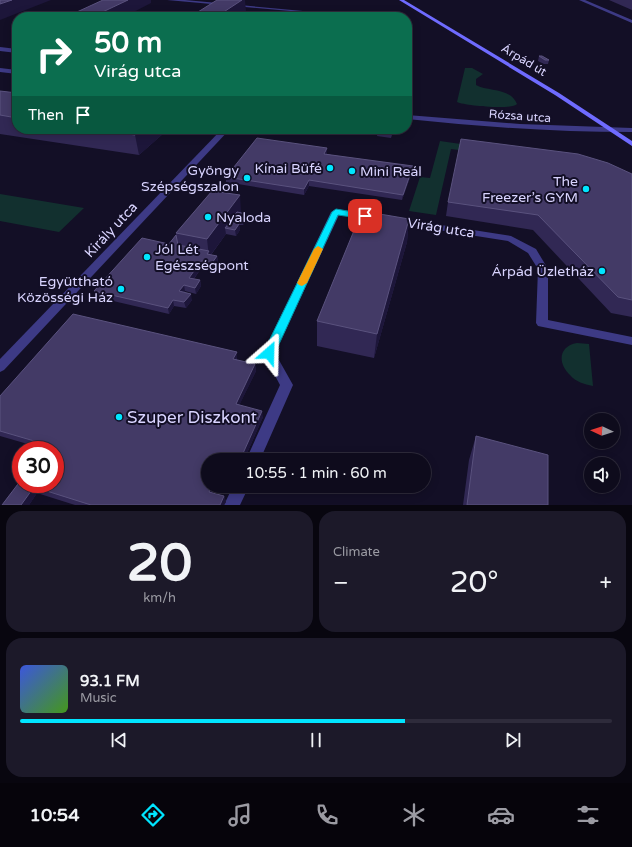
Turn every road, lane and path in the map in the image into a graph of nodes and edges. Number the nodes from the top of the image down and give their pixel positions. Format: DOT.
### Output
graph roads {
  1 [pos="169,0"];
  2 [pos="401,0"];
  3 [pos="581,0"];
  4 [pos="300,12"];
  5 [pos="632,22"];
  6 [pos="0,49"];
  7 [pos="12,50"];
  8 [pos="0,70"];
  9 [pos="12,71"];
  10 [pos="412,117"];
  11 [pos="613,130"];
  12 [pos="632,130"];
  13 [pos="221,134"];
  14 [pos="632,144"];
  15 [pos="632,341"];
  16 [pos="0,367"];
  17 [pos="256,453"];
  18 [pos="238,493"];
  19 [pos="232,505"];
  1 -- 4 [label="street"];
  2 -- 11 [label="main road, Árpád út"];
  3 -- 5 [label="street"];
  6 -- 7 [label="street"];
  8 -- 9 [label="street"];
  10 -- 11 [label="street, Rózsa utca"];
  11 -- 12 [label="street, Rózsa utca"];
  11 -- 14 [label="main road, Árpád út"];
  13 -- 16 [label="street, Király utca"];
  15 -- 17 [label="street, Virág utca"];
  18 -- 19 [label="street"];
}
